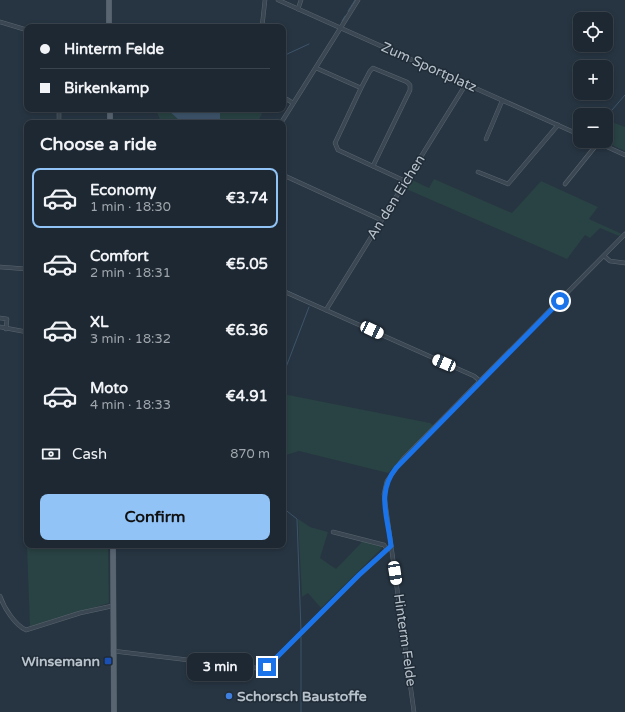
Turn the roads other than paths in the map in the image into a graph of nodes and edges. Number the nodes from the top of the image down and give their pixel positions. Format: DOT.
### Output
graph roads {
  1 [pos="109,0"];
  2 [pos="265,0"];
  3 [pos="278,0"];
  4 [pos="301,0"];
  5 [pos="358,0"];
  6 [pos="298,9"];
  7 [pos="0,22"];
  8 [pos="109,24"];
  9 [pos="262,24"];
  10 [pos="341,28"];
  11 [pos="24,29"];
  12 [pos="316,68"];
  13 [pos="466,84"];
  14 [pos="361,88"];
  15 [pos="286,99"];
  16 [pos="502,100"];
  17 [pos="293,104"];
  18 [pos="283,120"];
  19 [pos="558,125"];
  20 [pos="573,132"];
  21 [pos="486,139"];
  22 [pos="594,148"];
  23 [pos="609,148"];
  24 [pos="625,155"];
  25 [pos="373,166"];
  26 [pos="478,172"];
  27 [pos="286,176"];
  28 [pos="405,181"];
  29 [pos="565,184"];
  30 [pos="381,220"];
  31 [pos="625,234"];
  32 [pos="604,256"];
  33 [pos="625,263"];
  34 [pos="0,267"];
  35 [pos="24,269"];
  36 [pos="286,292"];
  37 [pos="326,310"];
  38 [pos="0,318"];
  39 [pos="0,327"];
  40 [pos="6,329"];
  41 [pos="24,332"];
  42 [pos="480,381"];
  43 [pos="333,532"];
  44 [pos="391,546"];
  45 [pos="113,548"];
  46 [pos="387,549"];
  47 [pos="0,596"];
  48 [pos="112,606"];
  49 [pos="113,651"];
  50 [pos="114,712"];
  51 [pos="414,712"];
  1 -- 8 [label="main road"];
  2 -- 9 [label="street"];
  3 -- 6 [label="street, Zum Sportplatz"];
  4 -- 6 [label="street"];
  5 -- 10 [label="street"];
  6 -- 10 [label="street, Zum Sportplatz"];
  7 -- 11 [label="street"];
  10 -- 12 [label="street"];
  10 -- 13 [label="street, Zum Sportplatz"];
  12 -- 14 [label="street"];
  12 -- 17 [label="street"];
  13 -- 16 [label="street, Zum Sportplatz"];
  13 -- 28 [label="street, An den Eichen"];
  14 -- 25 [label="street"];
  14 -- 25 [label="street"];
  15 -- 17 [label="street"];
  16 -- 19 [label="street, Zum Sportplatz"];
  16 -- 21 [label="street"];
  17 -- 18 [label="street"];
  19 -- 20 [label="street, Zum Sportplatz"];
  19 -- 26 [label="street"];
  22 -- 29 [label="street"];
  23 -- 24 [label="street"];
  25 -- 28 [label="street"];
  27 -- 30 [label="street"];
  28 -- 30 [label="street, An den Eichen"];
  30 -- 37 [label="street, An den Eichen"];
  31 -- 32 [label="street, Hinterm Felde"];
  32 -- 33 [label="street"];
  32 -- 42 [label="street, Hinterm Felde"];
  34 -- 35 [label="street"];
  36 -- 37 [label="street"];
  37 -- 42 [label="street"];
  38 -- 40 [label="street"];
  39 -- 40 [label="street"];
  40 -- 41 [label="street"];
  42 -- 44 [label="street, Hinterm Felde"];
  43 -- 46 [label="street"];
  44 -- 46 [label="street"];
  44 -- 51 [label="street, Hinterm Felde"];
  45 -- 48 [label="main road"];
  46 -- 49 [label="street"];
  47 -- 48 [label="street"];
  48 -- 49 [label="main road"];
  49 -- 50 [label="main road"];
}
